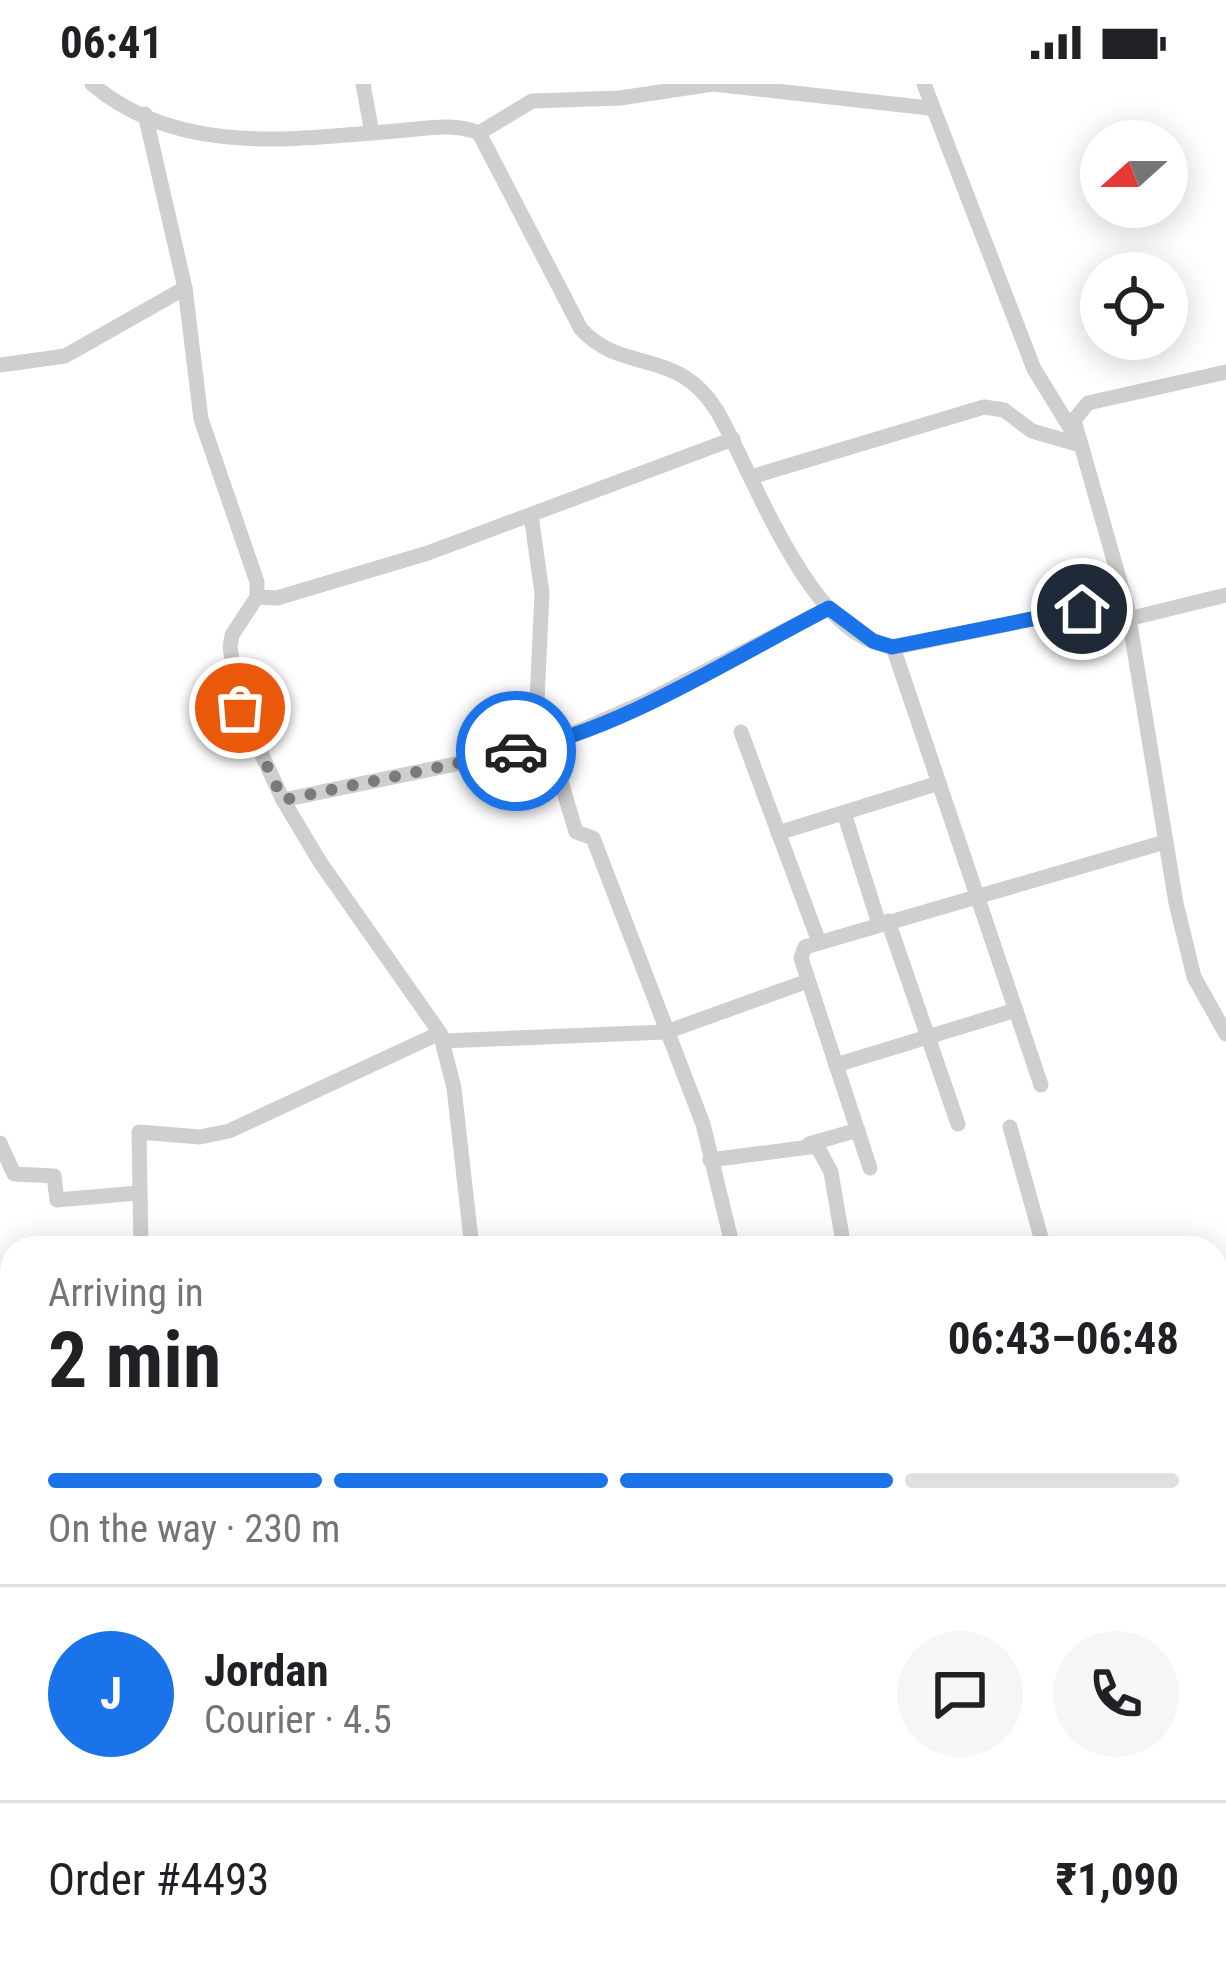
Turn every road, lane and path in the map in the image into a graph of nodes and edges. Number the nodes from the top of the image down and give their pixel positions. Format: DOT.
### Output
graph roads {
  1 [pos="92,84"];
  2 [pos="363,84"];
  3 [pos="735,84"];
  4 [pos="924,84"];
  5 [pos="650,88"];
  6 [pos="929,108"];
  7 [pos="145,114"];
  8 [pos="372,133"];
  9 [pos="479,133"];
  10 [pos="185,288"];
  11 [pos="0,365"];
  12 [pos="1226,372"];
  13 [pos="733,439"];
  14 [pos="1075,439"];
  15 [pos="752,477"];
  16 [pos="531,515"];
  17 [pos="1226,595"];
  18 [pos="257,597"];
  19 [pos="829,608"];
  20 [pos="1129,612"];
  21 [pos="892,647"];
  22 [pos="741,732"];
  23 [pos="547,745"];
  24 [pos="939,783"];
  25 [pos="283,800"];
  26 [pos="844,813"];
  27 [pos="778,833"];
  28 [pos="1165,842"];
  29 [pos="976,894"];
  30 [pos="883,923"];
  31 [pos="819,943"];
  32 [pos="808,981"];
  33 [pos="1226,1002"];
  34 [pos="1208,1007"];
  35 [pos="1016,1010"];
  36 [pos="665,1031"];
  37 [pos="1226,1034"];
  38 [pos="441,1037"];
  39 [pos="927,1037"];
  40 [pos="836,1065"];
  41 [pos="1041,1085"];
  42 [pos="958,1124"];
  43 [pos="1010,1127"];
  44 [pos="858,1130"];
  45 [pos="0,1143"];
  46 [pos="808,1144"];
  47 [pos="710,1160"];
  48 [pos="870,1168"];
  49 [pos="138,1192"];
  50 [pos="140,1236"];
  51 [pos="471,1236"];
  52 [pos="730,1236"];
  53 [pos="842,1236"];
  54 [pos="1041,1236"];
  1 -- 7 [label="street"];
  2 -- 8 [label="street"];
  3 -- 5 [label="street"];
  3 -- 6 [label="street"];
  4 -- 6 [label="street"];
  5 -- 9 [label="street"];
  6 -- 14 [label="street"];
  7 -- 8 [label="street"];
  7 -- 10 [label="street"];
  8 -- 9 [label="street"];
  9 -- 13 [label="street"];
  10 -- 11 [label="street"];
  10 -- 18 [label="street"];
  12 -- 14 [label="street"];
  13 -- 15 [label="street"];
  13 -- 16 [label="street"];
  14 -- 15 [label="street"];
  14 -- 20 [label="street"];
  15 -- 19 [label="street"];
  16 -- 18 [label="street"];
  16 -- 23 [label="street"];
  17 -- 20 [label="street"];
  18 -- 25 [label="street"];
  19 -- 21 [label="street"];
  19 -- 23 [label="street"];
  20 -- 21 [label="street"];
  20 -- 28 [label="street"];
  21 -- 24 [label="street"];
  22 -- 27 [label="street"];
  23 -- 25 [label="street"];
  23 -- 36 [label="street"];
  24 -- 26 [label="street"];
  24 -- 29 [label="street"];
  25 -- 38 [label="street"];
  26 -- 27 [label="street"];
  26 -- 30 [label="street"];
  27 -- 31 [label="street"];
  28 -- 29 [label="street"];
  28 -- 34 [label="street"];
  29 -- 30 [label="street"];
  29 -- 35 [label="street"];
  30 -- 31 [label="street"];
  30 -- 39 [label="street"];
  31 -- 32 [label="street"];
  32 -- 36 [label="street"];
  32 -- 40 [label="street"];
  33 -- 34 [label="street"];
  34 -- 37 [label="street"];
  35 -- 39 [label="street"];
  35 -- 41 [label="street"];
  36 -- 38 [label="street"];
  36 -- 47 [label="street"];
  38 -- 49 [label="street"];
  38 -- 51 [label="street"];
  39 -- 40 [label="street"];
  39 -- 42 [label="street"];
  40 -- 44 [label="street"];
  43 -- 54 [label="street"];
  44 -- 46 [label="street"];
  44 -- 48 [label="street"];
  45 -- 49 [label="street"];
  46 -- 47 [label="street"];
  46 -- 53 [label="street"];
  47 -- 52 [label="street"];
  49 -- 50 [label="street"];
}
